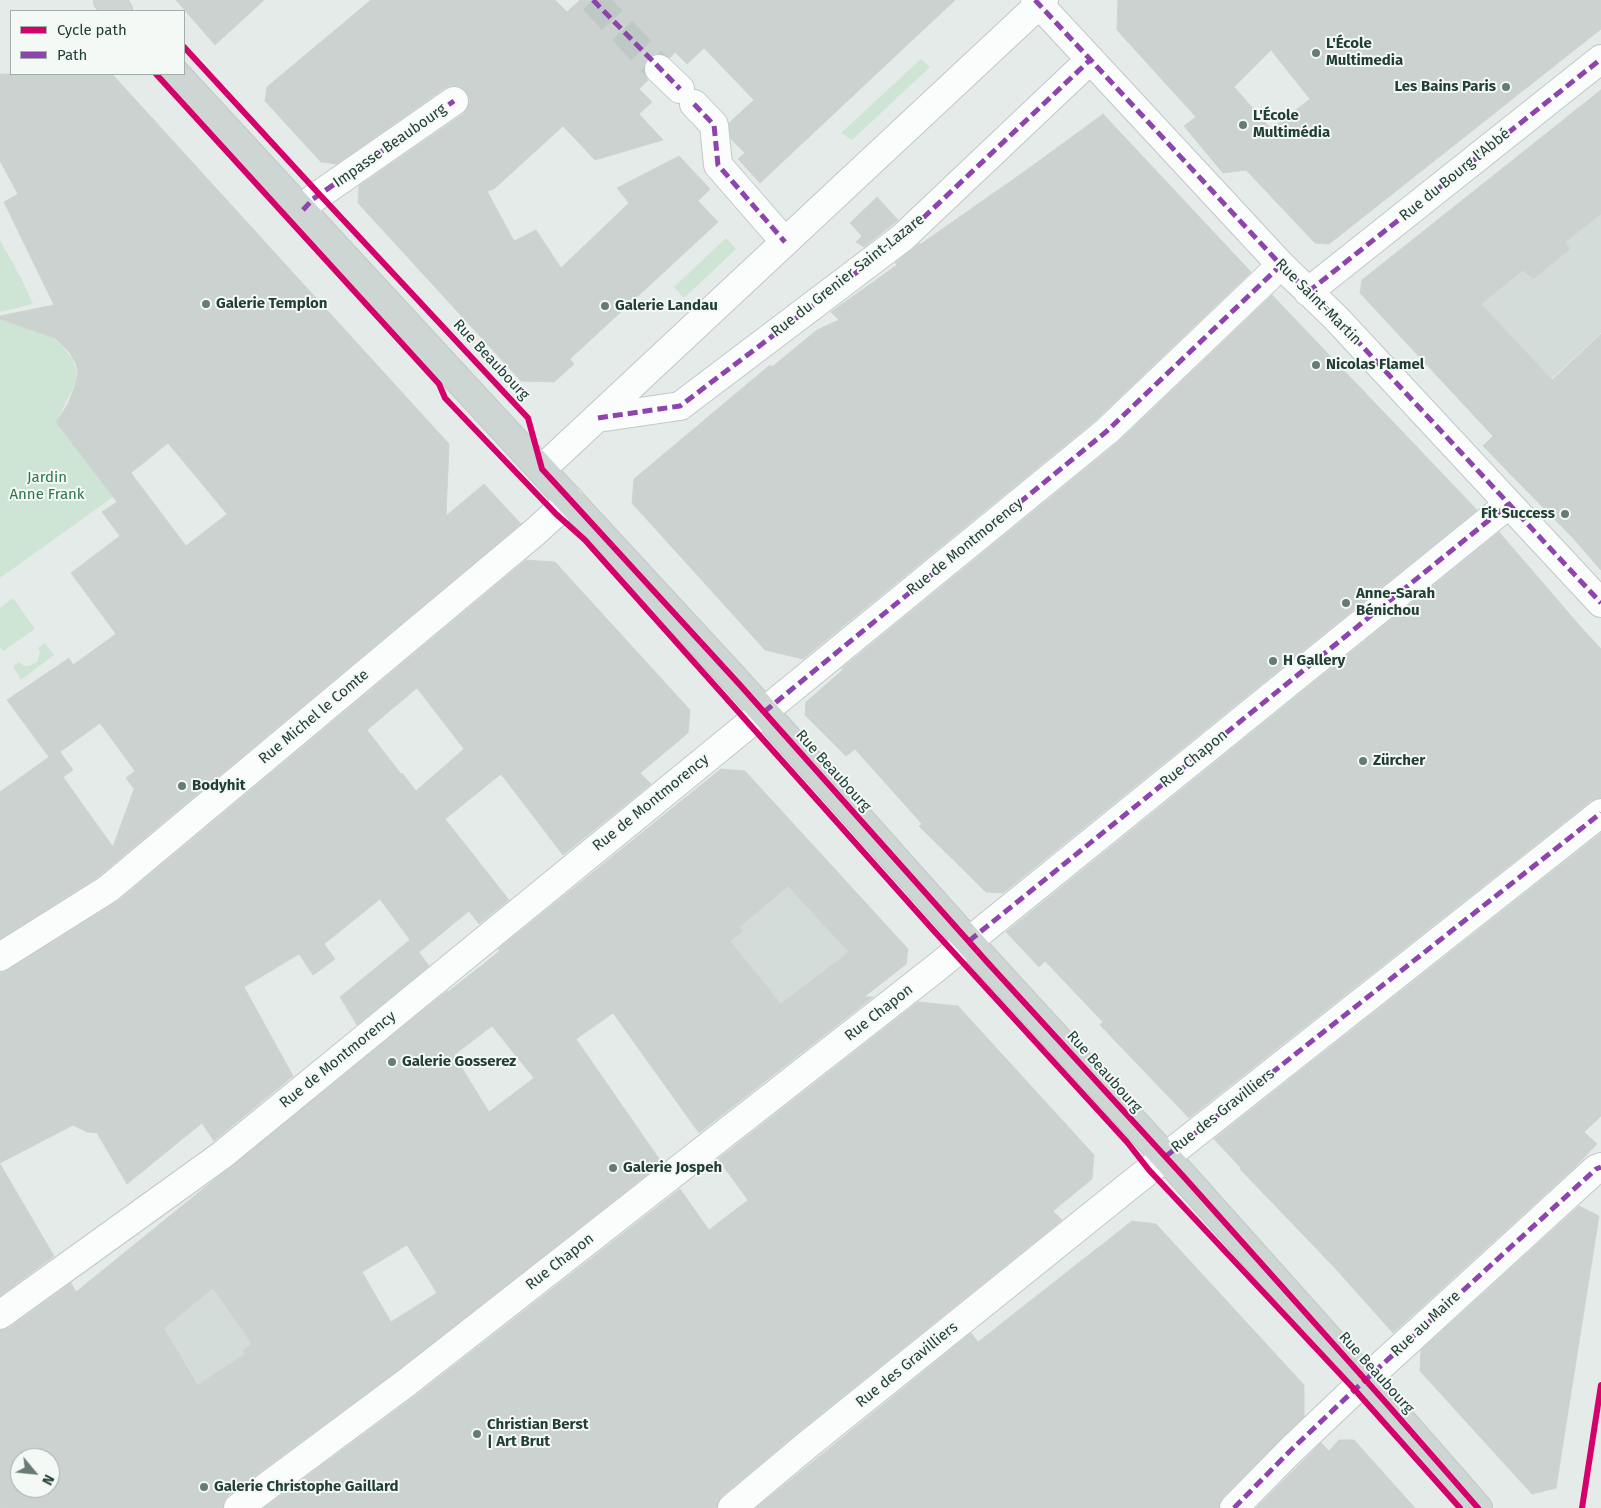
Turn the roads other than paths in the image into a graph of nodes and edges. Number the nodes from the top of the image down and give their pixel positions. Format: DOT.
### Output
graph roads {
  1 [pos="108,0"];
  2 [pos="1039,2"];
  3 [pos="117,10"];
  4 [pos="1601,59"];
  5 [pos="1090,60"];
  6 [pos="659,68"];
  7 [pos="177,75"];
  8 [pos="454,101"];
  9 [pos="303,210"];
  10 [pos="785,242"];
  11 [pos="1281,265"];
  12 [pos="1308,292"];
  13 [pos="598,418"];
  14 [pos="542,469"];
  15 [pos="570,500"];
  16 [pos="1509,504"];
  17 [pos="1601,603"];
  18 [pos="764,712"];
  19 [pos="1601,813"];
  20 [pos="969,941"];
  21 [pos="0,957"];
  22 [pos="1165,1158"];
  23 [pos="1601,1167"];
  24 [pos="0,1316"];
  25 [pos="1366,1381"];
  26 [pos="238,1508"];
  27 [pos="732,1508"];
  28 [pos="1234,1508"];
  29 [pos="1478,1508"];
  1 -- 3 [label="main road"];
  2 -- 5 [label="street, Rue Saint-Martin"];
  2 -- 10 [label="street"];
  4 -- 12 [label="street, Rue du Bourg l'Abbé"];
  5 -- 11 [label="street, Rue Saint-Martin"];
  5 -- 13 [label="street, Rue du Grenier Saint-Lazare"];
  6 -- 10 [label="street"];
  7 -- 9 [label="main road, Rue Beaubourg"];
  8 -- 9 [label="street, Impasse Beaubourg"];
  9 -- 14 [label="main road, Rue Beaubourg"];
  10 -- 13 [label="street"];
  11 -- 12 [label="street, Rue Saint-Martin"];
  11 -- 18 [label="street, Rue de Montmorency"];
  12 -- 16 [label="street, Rue Saint-Martin"];
  13 -- 14 [label="street"];
  14 -- 15 [label="main road, Rue Beaubourg"];
  15 -- 18 [label="main road, Rue Beaubourg"];
  15 -- 21 [label="street, Rue Michel le Comte"];
  16 -- 17 [label="street, Rue Saint-Martin"];
  16 -- 20 [label="street, Rue Chapon"];
  18 -- 20 [label="main road, Rue Beaubourg"];
  18 -- 24 [label="street, Rue de Montmorency"];
  19 -- 22 [label="street, Rue des Gravilliers"];
  20 -- 22 [label="main road, Rue Beaubourg"];
  20 -- 26 [label="street, Rue Chapon"];
  22 -- 25 [label="main road, Rue Beaubourg"];
  22 -- 27 [label="street, Rue des Gravilliers"];
  23 -- 25 [label="street, Rue au Maire"];
  25 -- 28 [label="street, Rue au Maire"];
  25 -- 29 [label="main road, Rue Beaubourg"];
}
